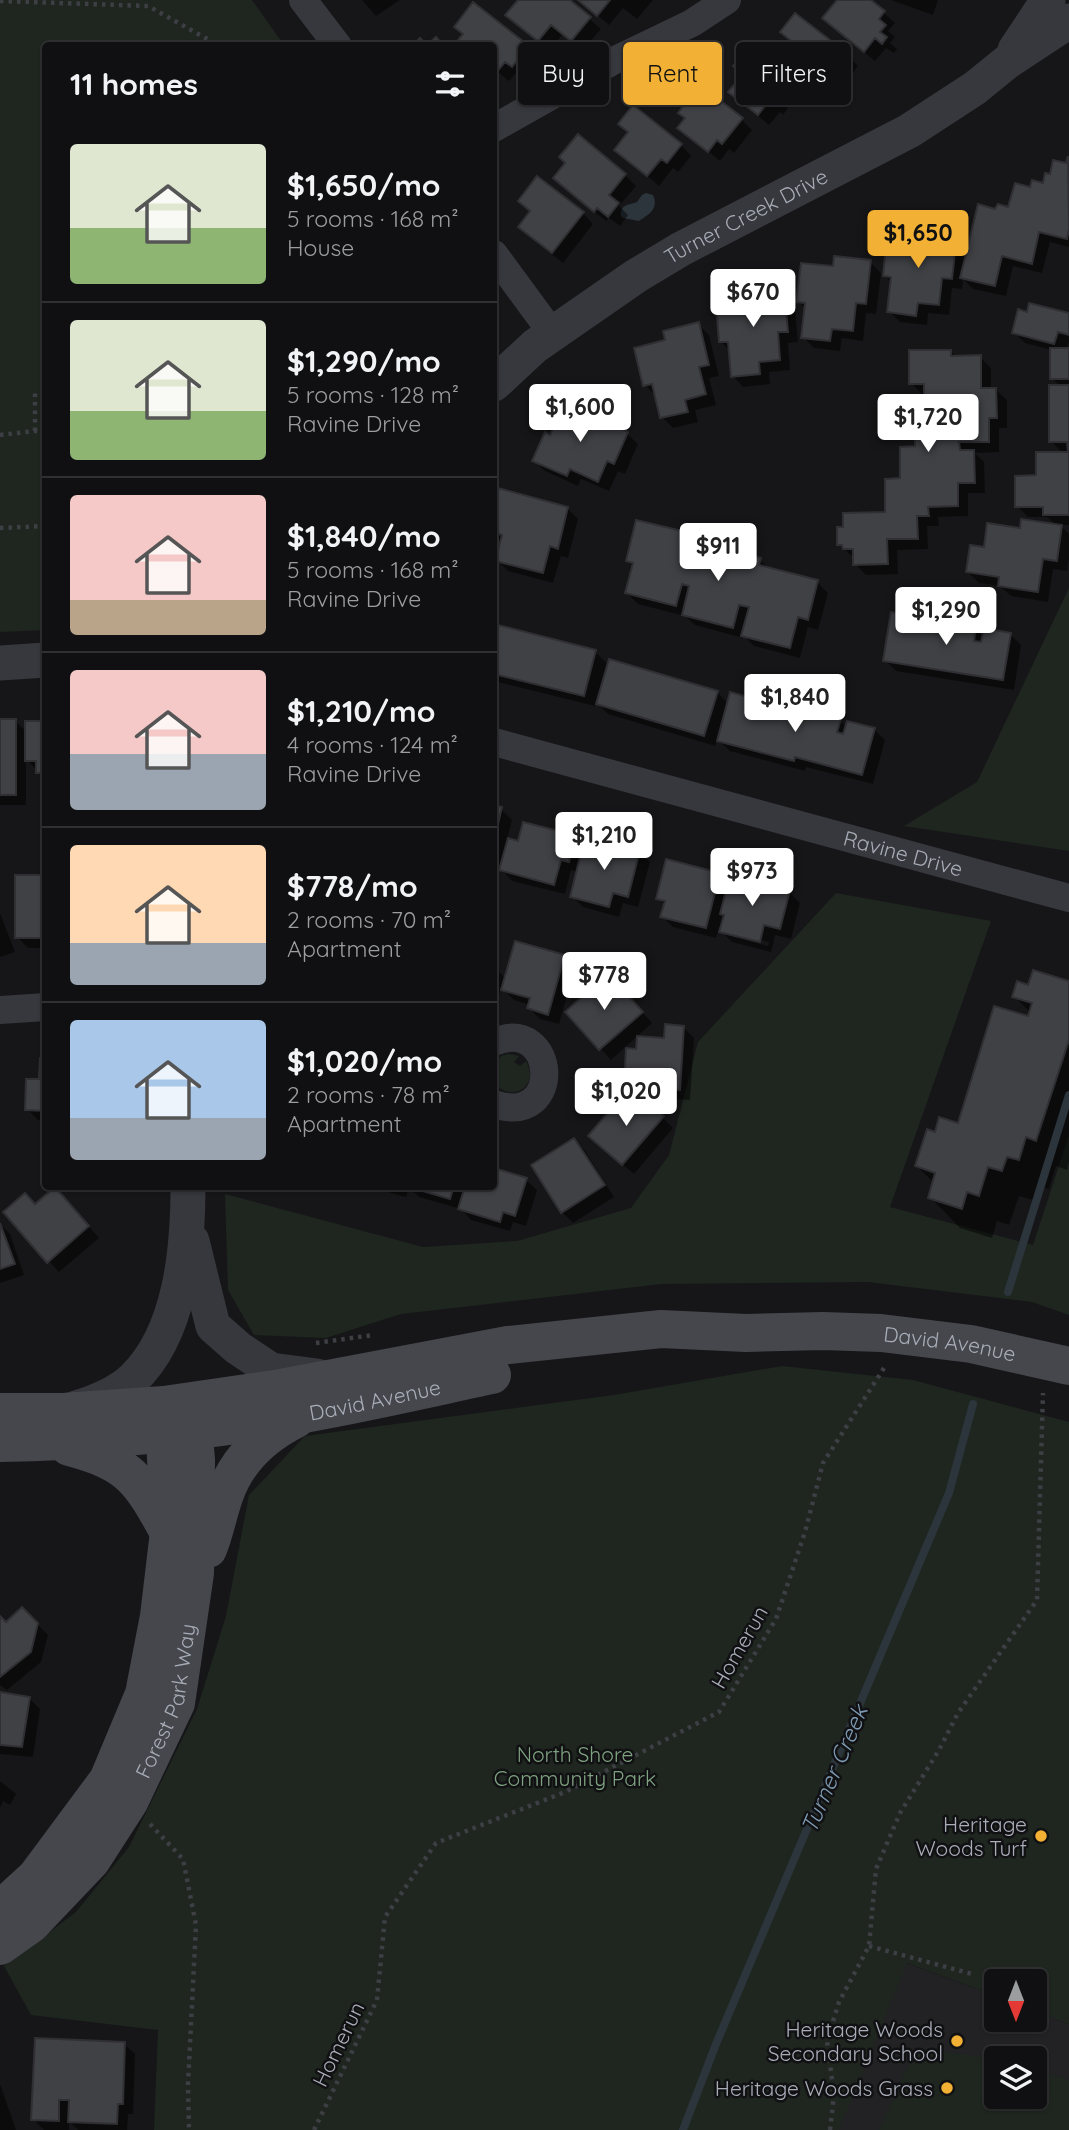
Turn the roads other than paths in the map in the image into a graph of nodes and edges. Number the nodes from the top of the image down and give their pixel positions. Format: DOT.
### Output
graph roads {
  1 [pos="303,0"];
  2 [pos="727,0"];
  3 [pos="1048,0"];
  4 [pos="1069,21"];
  5 [pos="335,42"];
  6 [pos="1007,62"];
  7 [pos="497,126"];
  8 [pos="497,258"];
  9 [pos="552,333"];
  10 [pos="497,381"];
  11 [pos="42,660"];
  12 [pos="0,663"];
  13 [pos="497,743"];
  14 [pos="1069,898"];
  15 [pos="42,1007"];
  16 [pos="0,1010"];
  17 [pos="497,1041"];
  18 [pos="497,1105"];
  19 [pos="188,1190"];
  20 [pos="188,1228"];
  21 [pos="746,1333"];
  22 [pos="332,1379"];
  23 [pos="1056,1380"];
  24 [pos="0,1412"];
  25 [pos="307,1414"];
  26 [pos="179,1417"];
  27 [pos="57,1427"];
  28 [pos="0,1443"];
  29 [pos="169,1532"];
  30 [pos="195,1573"];
  31 [pos="0,1910"];
  32 [pos="0,1946"];
  1 -- 5 [label="street"];
  2 -- 7 [label="street"];
  3 -- 6 [label="street, Turner Creek Drive"];
  4 -- 6 [label="street, Turner Creek Drive"];
  6 -- 9 [label="street, Turner Creek Drive"];
  8 -- 9 [label="street"];
  9 -- 10 [label="street, Turner Creek Drive"];
  11 -- 12 [label="street"];
  13 -- 14 [label="street, Ravine Drive"];
  15 -- 16 [label="street"];
  17 -- 18 [label="street"];
  19 -- 20 [label="street"];
  20 -- 22 [label="street"];
  20 -- 27 [label="street"];
  21 -- 22 [label="main road, David Avenue"];
  21 -- 23 [label="main road, David Avenue"];
  21 -- 25 [label="main road, David Avenue"];
  22 -- 26 [label="main road, David Avenue"];
  24 -- 27 [label="main road, David Avenue"];
  25 -- 26 [label="main road, David Avenue"];
  25 -- 30 [label="main road"];
  26 -- 27 [label="main road, David Avenue"];
  26 -- 29 [label="main road, Forest Park Way"];
  26 -- 30 [label="main road, Forest Park Way"];
  27 -- 28 [label="main road, David Avenue"];
  27 -- 29 [label="main road"];
  29 -- 31 [label="main road, Forest Park Way"];
  30 -- 32 [label="main road, Forest Park Way"];
}
